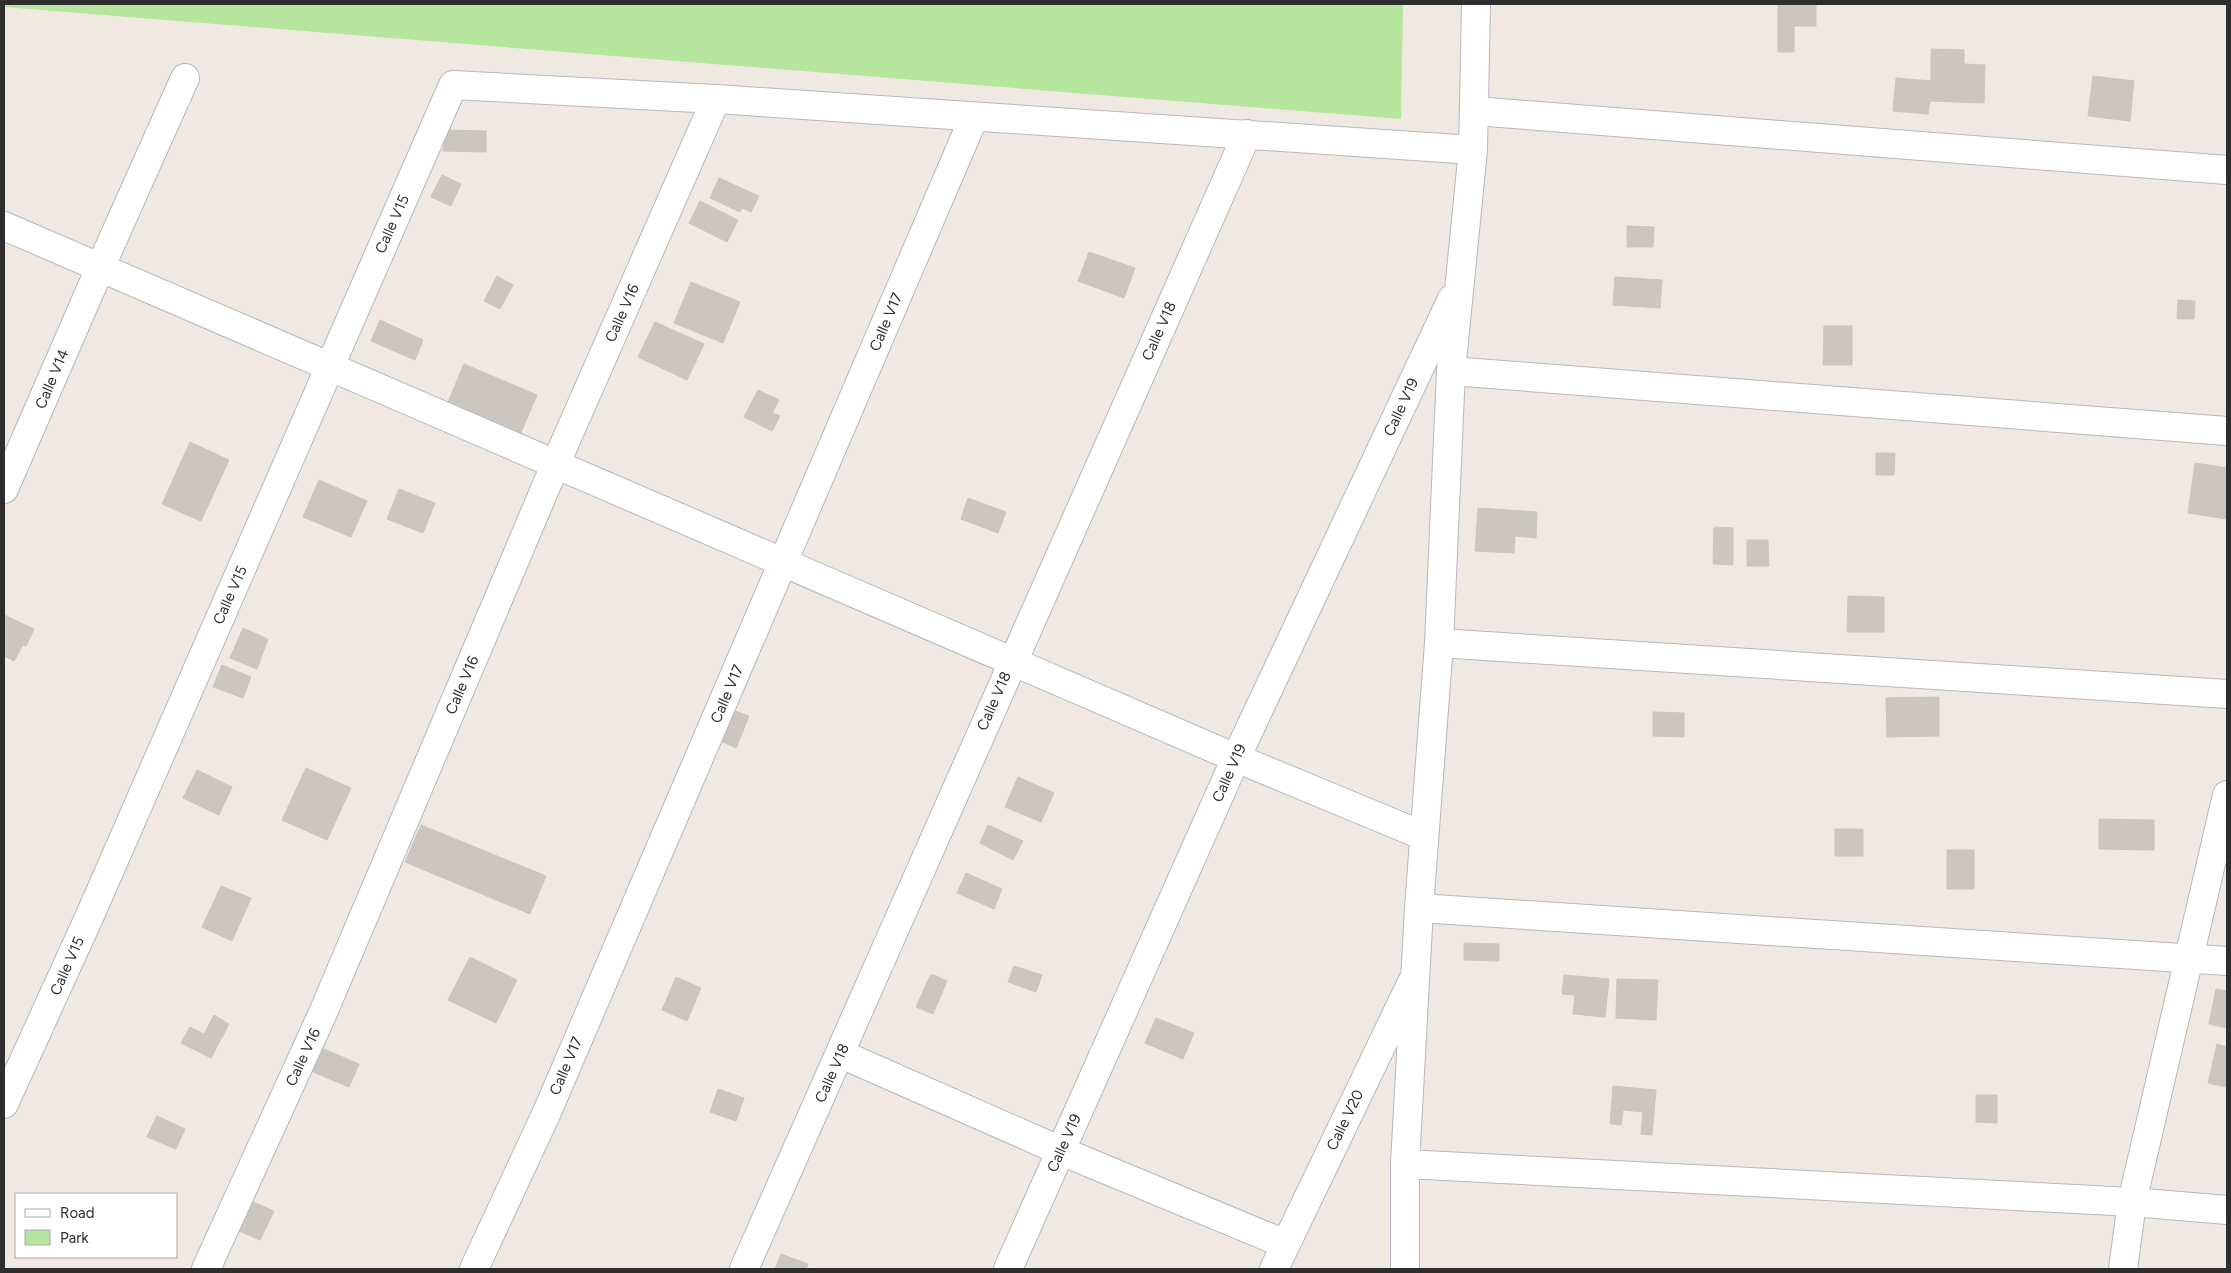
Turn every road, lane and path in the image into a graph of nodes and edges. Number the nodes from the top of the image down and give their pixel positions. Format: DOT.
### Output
graph roads {
  1 [pos="1476,4"];
  2 [pos="185,78"];
  3 [pos="716,99"];
  4 [pos="1475,111"];
  5 [pos="974,117"];
  6 [pos="1247,134"];
  7 [pos="1473,150"];
  8 [pos="2227,170"];
  9 [pos="4,226"];
  10 [pos="100,268"];
  11 [pos="1460,282"];
  12 [pos="330,368"];
  13 [pos="1451,371"];
  14 [pos="2227,431"];
  15 [pos="556,462"];
  16 [pos="4,489"];
  17 [pos="784,562"];
  18 [pos="1439,643"];
  19 [pos="1012,661"];
  20 [pos="2227,694"];
  21 [pos="1236,758"];
  22 [pos="2227,795"];
  23 [pos="1424,836"];
  24 [pos="1419,908"];
  25 [pos="2190,959"];
  26 [pos="2227,962"];
  27 [pos="1417,971"];
  28 [pos="841,1054"];
  29 [pos="4,1104"];
  30 [pos="1061,1150"];
  31 [pos="1406,1164"];
  32 [pos="2132,1202"];
  33 [pos="2227,1210"];
  34 [pos="1285,1244"];
  35 [pos="206,1269"];
  36 [pos="474,1269"];
  37 [pos="744,1269"];
  38 [pos="1008,1269"];
  39 [pos="1274,1269"];
  40 [pos="1406,1269"];
  41 [pos="2123,1269"];
  1 -- 4 [label="street"];
  2 -- 10 [label="street, Calle V14"];
  3 -- 5 [label="street"];
  3 -- 12 [label="street, Calle V15"];
  3 -- 15 [label="street, Calle V16"];
  4 -- 7 [label="street"];
  4 -- 8 [label="street"];
  5 -- 6 [label="street"];
  5 -- 17 [label="street, Calle V17"];
  6 -- 7 [label="street"];
  6 -- 19 [label="street, Calle V18"];
  7 -- 11 [label="street"];
  9 -- 10 [label="street"];
  10 -- 12 [label="street"];
  10 -- 16 [label="street, Calle V14"];
  11 -- 13 [label="street"];
  11 -- 21 [label="street, Calle V19"];
  12 -- 15 [label="street"];
  12 -- 29 [label="street, Calle V15"];
  13 -- 14 [label="street"];
  13 -- 18 [label="street"];
  15 -- 17 [label="street"];
  15 -- 35 [label="street, Calle V16"];
  17 -- 19 [label="street"];
  17 -- 36 [label="street, Calle V17"];
  18 -- 20 [label="street"];
  18 -- 23 [label="street"];
  19 -- 21 [label="street"];
  19 -- 28 [label="street, Calle V18"];
  21 -- 23 [label="street"];
  21 -- 30 [label="street, Calle V19"];
  22 -- 25 [label="street"];
  23 -- 24 [label="street"];
  24 -- 25 [label="street"];
  24 -- 27 [label="street"];
  25 -- 26 [label="street"];
  25 -- 32 [label="street"];
  27 -- 31 [label="street"];
  27 -- 34 [label="street, Calle V20"];
  28 -- 30 [label="street"];
  28 -- 37 [label="street, Calle V18"];
  30 -- 34 [label="street"];
  30 -- 38 [label="street, Calle V19"];
  31 -- 32 [label="street"];
  31 -- 40 [label="street"];
  32 -- 33 [label="street"];
  32 -- 41 [label="street"];
  34 -- 39 [label="street, Calle V20"];
}
